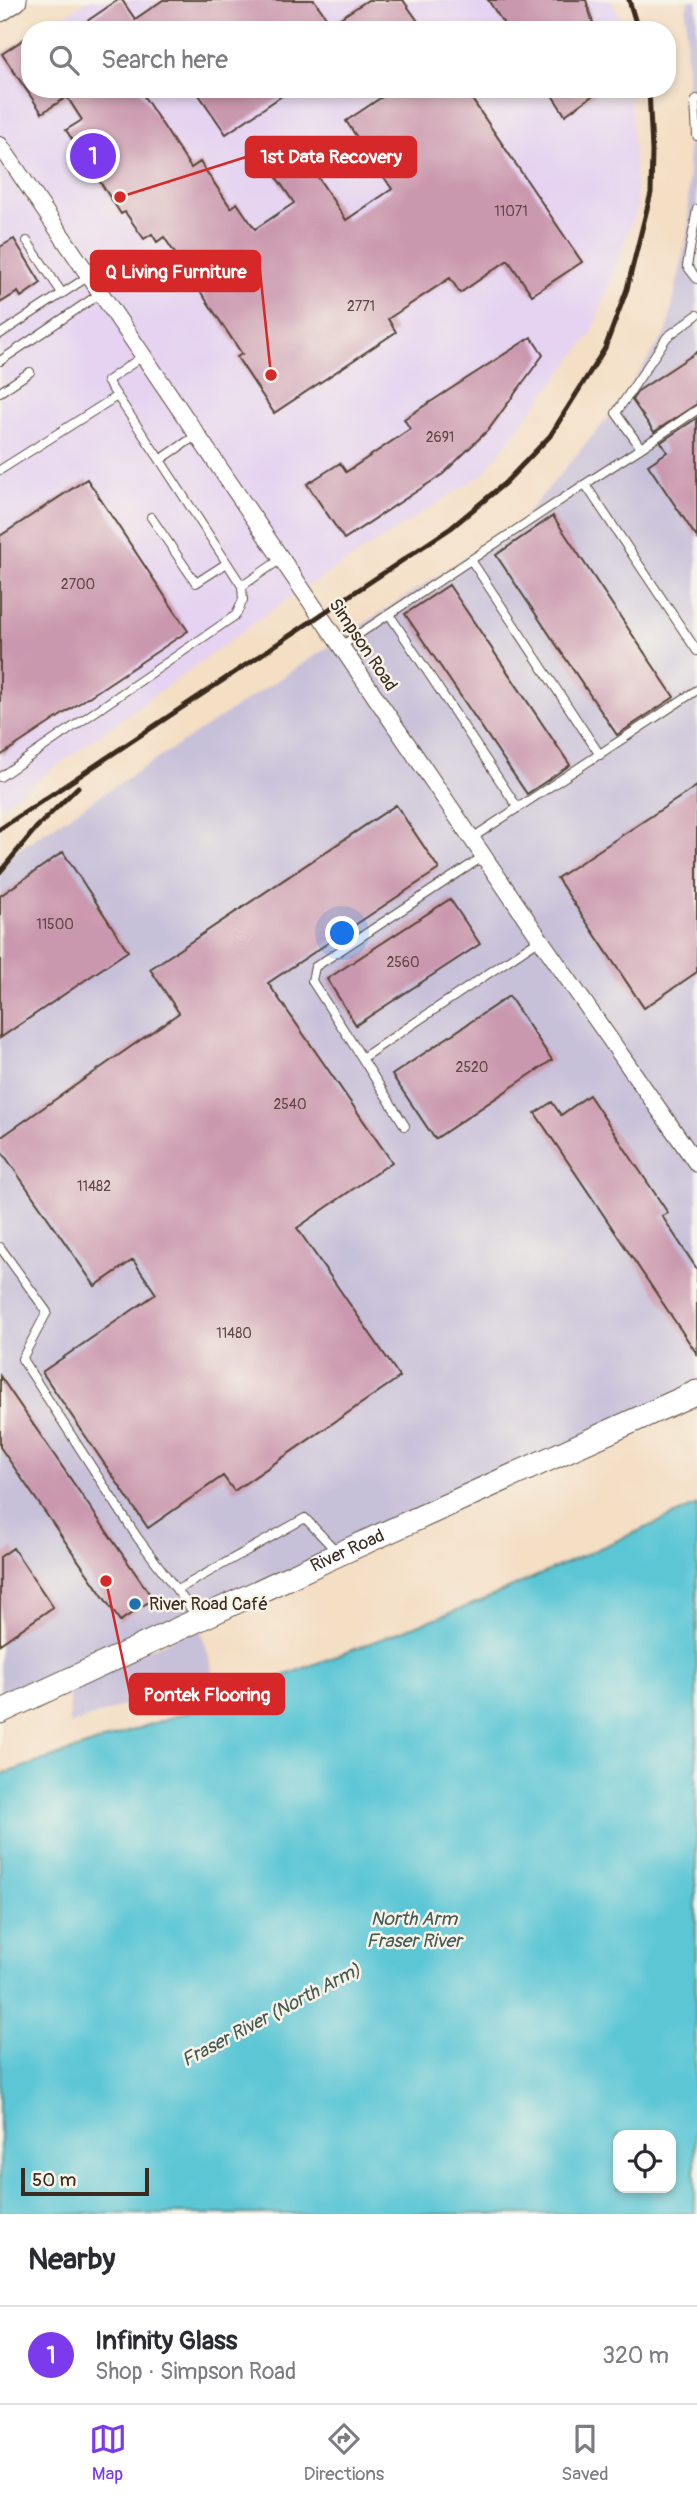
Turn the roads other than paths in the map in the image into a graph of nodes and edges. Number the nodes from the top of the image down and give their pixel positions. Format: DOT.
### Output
graph roads {
  1 [pos="15,0"];
  2 [pos="0,10"];
  3 [pos="697,99"];
  4 [pos="697,135"];
  5 [pos="0,145"];
  6 [pos="697,209"];
  7 [pos="27,241"];
  8 [pos="89,276"];
  9 [pos="697,279"];
  10 [pos="62,293"];
  11 [pos="101,293"];
  12 [pos="697,315"];
  13 [pos="0,334"];
  14 [pos="143,356"];
  15 [pos="0,361"];
  16 [pos="30,372"];
  17 [pos="0,392"];
  18 [pos="117,396"];
  19 [pos="697,410"];
  20 [pos="197,435"];
  21 [pos="640,448"];
  22 [pos="160,460"];
  23 [pos="0,470"];
  24 [pos="585,484"];
  25 [pos="151,517"];
  26 [pos="281,559"];
  27 [pos="471,560"];
  28 [pos="227,563"];
  29 [pos="242,586"];
  30 [pos="389,614"];
  31 [pos="341,646"];
  32 [pos="697,651"];
  33 [pos="697,690"];
  34 [pos="600,755"];
  35 [pos="0,776"];
  36 [pos="518,808"];
  37 [pos="472,838"];
  38 [pos="484,856"];
  39 [pos="540,939"];
  40 [pos="362,1058"];
  41 [pos="405,1126"];
  42 [pos="697,1164"];
  43 [pos="0,1247"];
  44 [pos="697,1392"];
  45 [pos="339,1554"];
  46 [pos="177,1590"];
  47 [pos="198,1619"];
  48 [pos="0,1712"];
  1 -- 2 [label="street"];
  3 -- 4 [label="lane"];
  5 -- 8 [label="street, Simpson Road"];
  6 -- 9 [label="lane"];
  7 -- 10 [label="lane"];
  8 -- 10 [label="lane"];
  8 -- 11 [label="street, Simpson Road"];
  10 -- 13 [label="lane"];
  11 -- 14 [label="street, Simpson Road"];
  11 -- 15 [label="lane"];
  12 -- 21 [label="lane"];
  14 -- 18 [label="lane"];
  14 -- 20 [label="street, Simpson Road"];
  16 -- 17 [label="lane"];
  18 -- 22 [label="lane"];
  18 -- 23 [label="lane"];
  19 -- 21 [label="lane"];
  20 -- 22 [label="lane"];
  20 -- 26 [label="street, Simpson Road"];
  21 -- 24 [label="lane"];
  22 -- 28 [label="lane"];
  24 -- 27 [label="lane"];
  24 -- 32 [label="lane"];
  25 -- 28 [label="lane"];
  26 -- 29 [label="lane"];
  26 -- 31 [label="street, Simpson Road"];
  27 -- 30 [label="lane"];
  27 -- 34 [label="lane"];
  28 -- 29 [label="lane"];
  29 -- 35 [label="lane"];
  30 -- 31 [label="lane"];
  30 -- 36 [label="lane"];
  31 -- 37 [label="street, Simpson Road"];
  33 -- 34 [label="lane"];
  34 -- 36 [label="lane"];
  36 -- 37 [label="lane"];
  37 -- 38 [label="street, Simpson Road"];
  38 -- 39 [label="street, Simpson Road"];
  38 -- 40 [label="lane"];
  39 -- 40 [label="lane"];
  39 -- 42 [label="street, Simpson Road"];
  40 -- 41 [label="lane"];
  43 -- 46 [label="lane"];
  44 -- 45 [label="street, River Road"];
  45 -- 46 [label="lane"];
  45 -- 47 [label="street, River Road"];
  46 -- 47 [label="lane"];
  47 -- 48 [label="street, River Road"];
}
